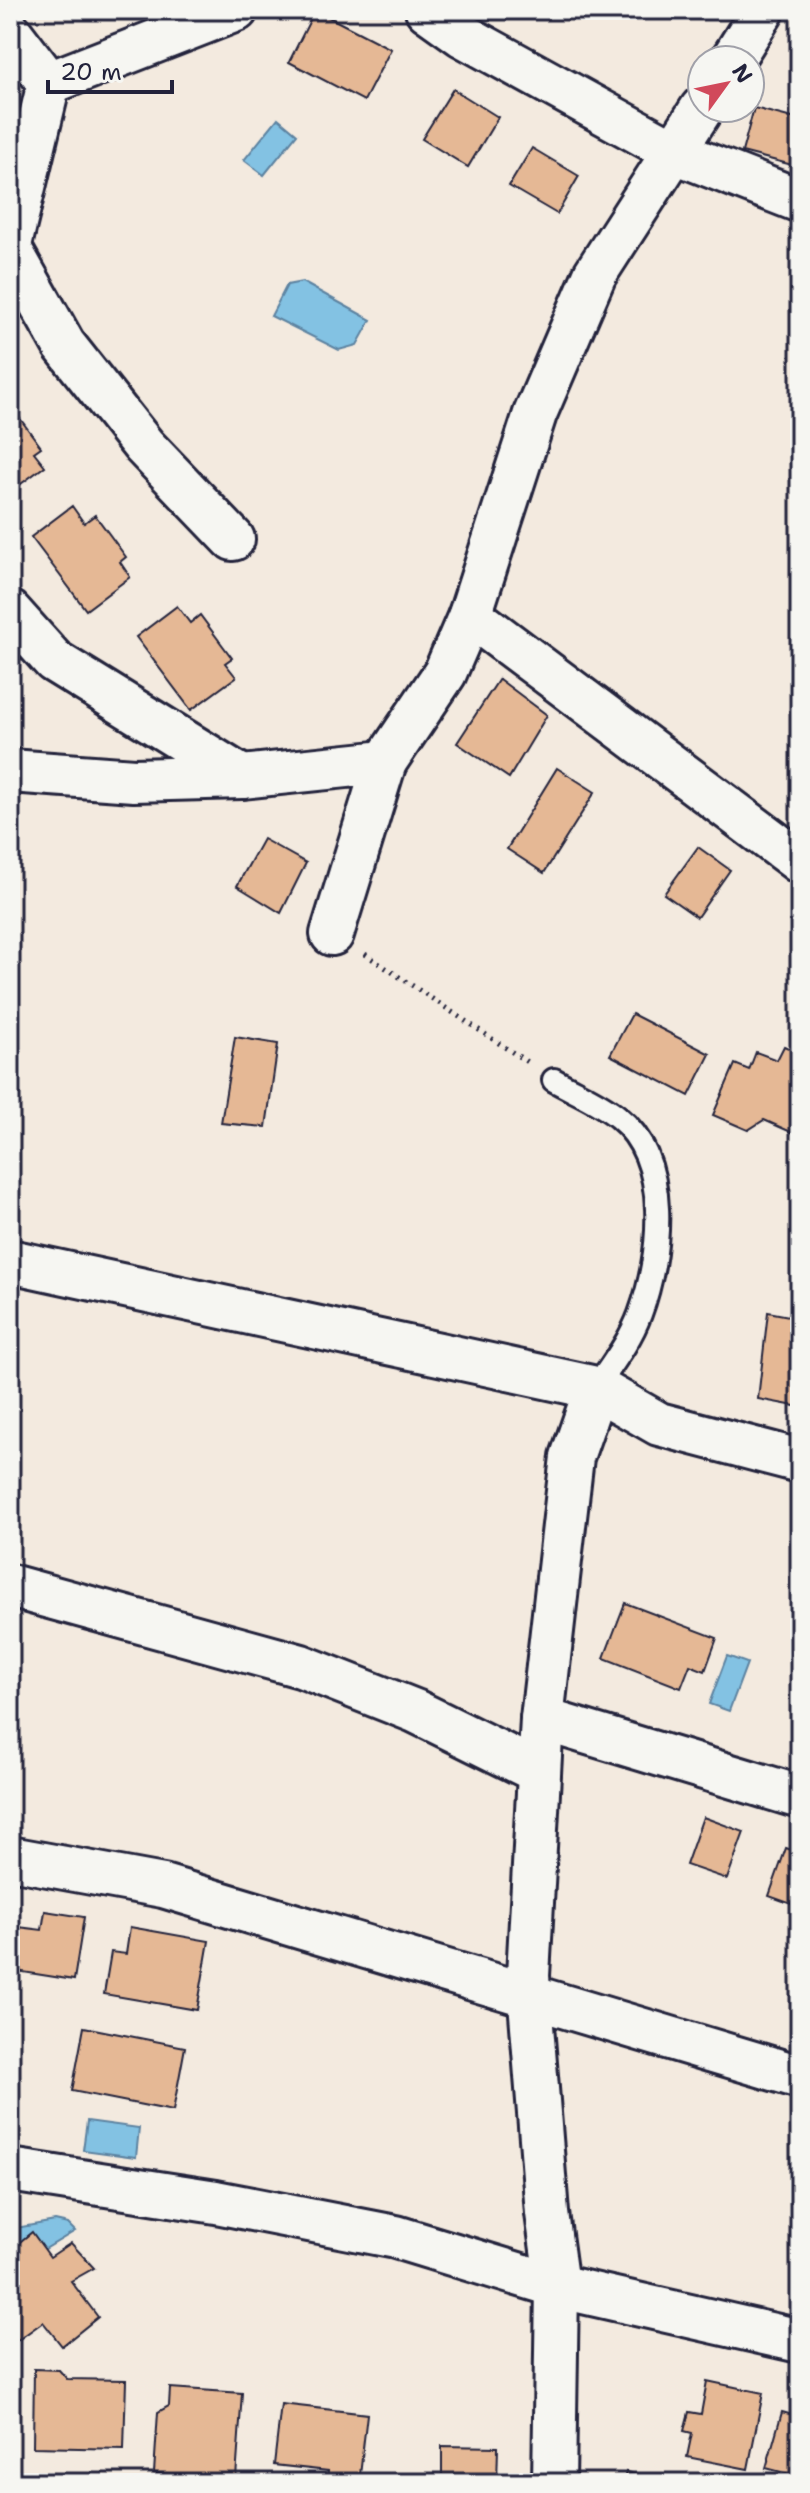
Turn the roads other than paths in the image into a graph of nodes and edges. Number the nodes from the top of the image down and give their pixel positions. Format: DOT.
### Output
graph roads {
  1 [pos="236,10"];
  2 [pos="427,10"];
  3 [pos="763,10"];
  4 [pos="10,32"];
  5 [pos="742,44"];
  6 [pos="49,83"];
  7 [pos="692,124"];
  8 [pos="675,152"];
  9 [pos="800,201"];
  10 [pos="10,247"];
  11 [pos="233,539"];
  12 [pos="10,612"];
  13 [pos="470,615"];
  14 [pos="385,762"];
  15 [pos="10,771"];
  16 [pos="242,777"];
  17 [pos="800,862"];
  18 [pos="332,934"];
  19 [pos="554,1080"];
  20 [pos="10,1261"];
  21 [pos="596,1388"];
  22 [pos="800,1461"];
  23 [pos="10,1586"];
  24 [pos="542,1719"];
  25 [pos="539,1772"];
  26 [pos="800,1797"];
  27 [pos="10,1858"];
  28 [pos="530,1993"];
  29 [pos="800,2077"];
  30 [pos="10,2170"];
  31 [pos="557,2286"];
  32 [pos="800,2341"];
  33 [pos="554,2483"];
  1 -- 6 [label="street"];
  2 -- 8 [label="street"];
  3 -- 5 [label="street"];
  4 -- 6 [label="street"];
  6 -- 10 [label="street"];
  7 -- 8 [label="street"];
  8 -- 9 [label="street"];
  8 -- 13 [label="street"];
  10 -- 11 [label="street"];
  12 -- 16 [label="street"];
  13 -- 14 [label="street"];
  13 -- 17 [label="street"];
  14 -- 16 [label="street"];
  14 -- 18 [label="street"];
  15 -- 16 [label="street"];
  19 -- 21 [label="lane"];
  20 -- 21 [label="street"];
  21 -- 22 [label="street"];
  21 -- 24 [label="street"];
  23 -- 25 [label="street"];
  24 -- 25 [label="street"];
  24 -- 26 [label="street"];
  25 -- 28 [label="street"];
  27 -- 28 [label="street"];
  28 -- 29 [label="street"];
  28 -- 31 [label="street"];
  30 -- 31 [label="street"];
  31 -- 32 [label="street"];
  31 -- 33 [label="street"];
}
